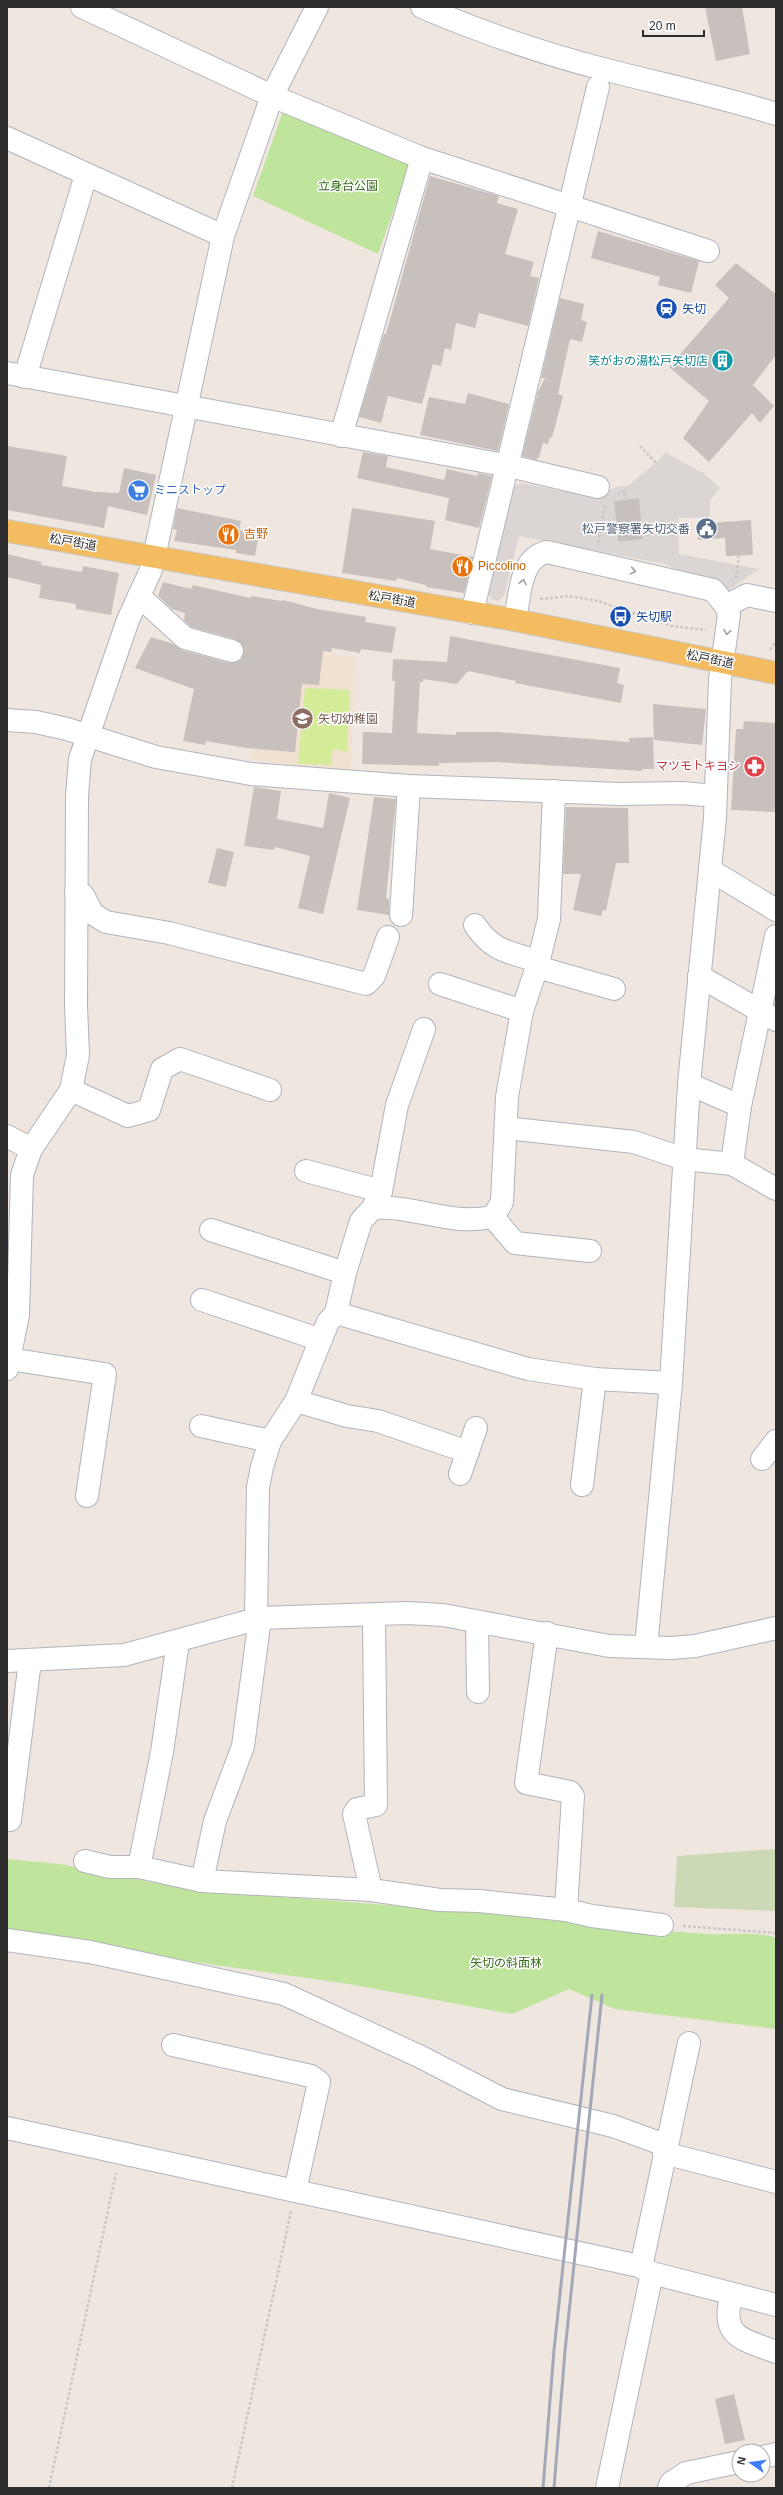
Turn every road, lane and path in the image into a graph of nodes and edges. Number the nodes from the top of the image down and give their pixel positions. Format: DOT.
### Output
graph roads {
  1 [pos="82,7"];
  2 [pos="317,7"];
  3 [pos="422,7"];
  4 [pos="598,87"];
  5 [pos="272,96"];
  6 [pos="776,114"];
  7 [pos="7,138"];
  8 [pos="422,158"];
  9 [pos="86,174"];
  10 [pos="570,207"];
  11 [pos="223,236"];
  12 [pos="708,251"];
  13 [pos="16,375"];
  14 [pos="186,406"];
  15 [pos="341,436"];
  16 [pos="640,446"];
  17 [pos="656,463"];
  18 [pos="509,466"];
  19 [pos="605,495"];
  20 [pos="625,499"];
  21 [pos="7,531"];
  22 [pos="598,544"];
  23 [pos="739,556"];
  24 [pos="154,557"];
  25 [pos="735,580"];
  26 [pos="139,596"];
  27 [pos="538,600"];
  28 [pos="776,601"];
  29 [pos="726,606"];
  30 [pos="472,613"];
  31 [pos="515,620"];
  32 [pos="712,630"];
  33 [pos="776,641"];
  34 [pos="232,651"];
  35 [pos="768,652"];
  36 [pos="722,662"];
  37 [pos="776,672"];
  38 [pos="7,720"];
  39 [pos="88,736"];
  40 [pos="410,786"];
  41 [pos="554,791"];
  42 [pos="715,796"];
  43 [pos="710,870"];
  44 [pos="76,892"];
  45 [pos="776,910"];
  46 [pos="401,915"];
  47 [pos="475,925"];
  48 [pos="776,936"];
  49 [pos="388,937"];
  50 [pos="538,964"];
  51 [pos="699,976"];
  52 [pos="440,984"];
  53 [pos="614,989"];
  54 [pos="522,1011"];
  55 [pos="768,1015"];
  56 [pos="424,1029"];
  57 [pos="689,1084"];
  58 [pos="71,1090"];
  59 [pos="270,1090"];
  60 [pos="740,1106"];
  61 [pos="506,1128"];
  62 [pos="7,1136"];
  63 [pos="31,1149"];
  64 [pos="684,1159"];
  65 [pos="732,1164"];
  66 [pos="306,1171"];
  67 [pos="776,1189"];
  68 [pos="377,1199"];
  69 [pos="493,1217"];
  70 [pos="211,1230"];
  71 [pos="590,1251"];
  72 [pos="345,1273"];
  73 [pos="202,1300"];
  74 [pos="336,1313"];
  75 [pos="321,1340"];
  76 [pos="8,1364"];
  77 [pos="595,1379"];
  78 [pos="671,1383"];
  79 [pos="296,1401"];
  80 [pos="201,1426"];
  81 [pos="476,1428"];
  82 [pos="270,1441"];
  83 [pos="776,1441"];
  84 [pos="468,1452"];
  85 [pos="762,1459"];
  86 [pos="460,1474"];
  87 [pos="582,1485"];
  88 [pos="87,1496"];
  89 [pos="374,1616"];
  90 [pos="258,1618"];
  91 [pos="477,1622"];
  92 [pos="776,1628"];
  93 [pos="547,1633"];
  94 [pos="178,1642"];
  95 [pos="646,1647"];
  96 [pos="30,1660"];
  97 [pos="7,1661"];
  98 [pos="478,1692"];
  99 [pos="10,1820"];
  100 [pos="85,1861"];
  101 [pos="140,1867"];
  102 [pos="202,1881"];
  103 [pos="371,1890"];
  104 [pos="566,1910"];
  105 [pos="662,1924"];
  106 [pos="776,1933"];
  107 [pos="7,1940"];
  108 [pos="689,2043"];
  109 [pos="173,2045"];
  110 [pos="7,2128"];
  111 [pos="665,2149"];
  112 [pos="120,2153"];
  113 [pos="776,2182"];
  114 [pos="295,2191"];
  115 [pos="646,2270"];
  116 [pos="732,2294"];
  117 [pos="776,2305"];
  118 [pos="776,2352"];
  119 [pos="731,2464"];
  120 [pos="49,2488"];
  121 [pos="232,2488"];
  122 [pos="607,2488"];
  123 [pos="670,2488"];
  1 -- 5 [label="street"];
  2 -- 5 [label="street"];
  3 -- 6 [label="street"];
  4 -- 10 [label="street"];
  5 -- 8 [label="street"];
  5 -- 11 [label="street"];
  7 -- 9 [label="street"];
  8 -- 10 [label="street"];
  8 -- 15 [label="street"];
  9 -- 11 [label="street"];
  9 -- 13 [label="street"];
  10 -- 12 [label="street"];
  10 -- 18 [label="street"];
  11 -- 14 [label="street"];
  13 -- 14 [label="street"];
  14 -- 15 [label="street"];
  14 -- 24 [label="street"];
  15 -- 18 [label="street"];
  16 -- 17 [label="path"];
  18 -- 19 [label="street"];
  18 -- 30 [label="street"];
  19 -- 20 [label="path"];
  19 -- 22 [label="path"];
  21 -- 24 [label="main road, 松戸街道"];
  23 -- 25 [label="path"];
  24 -- 26 [label="street"];
  24 -- 30 [label="main road, 松戸街道"];
  26 -- 34 [label="street"];
  26 -- 39 [label="street"];
  27 -- 32 [label="path"];
  28 -- 29 [label="street"];
  31 -- 29 [label="street, one-way"];
  29 -- 36 [label="street, one-way"];
  30 -- 31 [label="main road, 松戸街道"];
  31 -- 36 [label="main road, 松戸街道"];
  33 -- 35 [label="path"];
  36 -- 37 [label="main road, 松戸街道"];
  36 -- 42 [label="street"];
  38 -- 39 [label="street"];
  39 -- 40 [label="street"];
  39 -- 44 [label="street"];
  40 -- 41 [label="street"];
  40 -- 46 [label="street"];
  41 -- 42 [label="street"];
  41 -- 50 [label="street"];
  42 -- 43 [label="street"];
  43 -- 45 [label="street"];
  43 -- 51 [label="street"];
  44 -- 49 [label="street"];
  44 -- 58 [label="street"];
  47 -- 50 [label="street"];
  48 -- 55 [label="street"];
  50 -- 53 [label="street"];
  50 -- 54 [label="street"];
  51 -- 55 [label="street"];
  51 -- 57 [label="street"];
  52 -- 54 [label="street"];
  54 -- 61 [label="street"];
  55 -- 60 [label="street"];
  56 -- 68 [label="street"];
  57 -- 60 [label="street"];
  57 -- 64 [label="street"];
  58 -- 59 [label="street"];
  58 -- 63 [label="street"];
  60 -- 65 [label="street"];
  61 -- 64 [label="street"];
  61 -- 69 [label="street"];
  62 -- 63 [label="street"];
  63 -- 76 [label="street"];
  64 -- 65 [label="street"];
  64 -- 78 [label="street"];
  65 -- 67 [label="street"];
  66 -- 68 [label="street"];
  68 -- 69 [label="street"];
  68 -- 72 [label="street"];
  69 -- 71 [label="street"];
  70 -- 72 [label="street"];
  72 -- 74 [label="street"];
  73 -- 75 [label="street"];
  74 -- 75 [label="street"];
  74 -- 77 [label="street"];
  75 -- 79 [label="street"];
  76 -- 88 [label="street"];
  77 -- 78 [label="street"];
  77 -- 87 [label="street"];
  78 -- 95 [label="street"];
  79 -- 82 [label="street"];
  79 -- 84 [label="street"];
  80 -- 82 [label="street"];
  81 -- 84 [label="street"];
  82 -- 90 [label="street"];
  83 -- 85 [label="street"];
  84 -- 86 [label="street"];
  89 -- 90 [label="street"];
  89 -- 91 [label="street"];
  89 -- 103 [label="street"];
  90 -- 94 [label="street"];
  90 -- 102 [label="street"];
  91 -- 93 [label="street"];
  91 -- 98 [label="street"];
  92 -- 95 [label="street"];
  93 -- 95 [label="street"];
  93 -- 104 [label="street"];
  94 -- 96 [label="street"];
  94 -- 101 [label="street"];
  96 -- 97 [label="street"];
  96 -- 99 [label="street"];
  100 -- 101 [label="street"];
  101 -- 102 [label="street"];
  102 -- 103 [label="street"];
  103 -- 104 [label="street"];
  104 -- 105 [label="street"];
  105 -- 106 [label="path"];
  107 -- 111 [label="street"];
  108 -- 111 [label="street"];
  109 -- 114 [label="street"];
  110 -- 112 [label="street"];
  111 -- 113 [label="street"];
  111 -- 115 [label="street"];
  112 -- 114 [label="street"];
  112 -- 120 [label="path"];
  114 -- 115 [label="street"];
  114 -- 121 [label="path"];
  115 -- 116 [label="street"];
  115 -- 122 [label="street"];
  116 -- 117 [label="street"];
  116 -- 118 [label="street"];
  119 -- 123 [label="street"];
}
